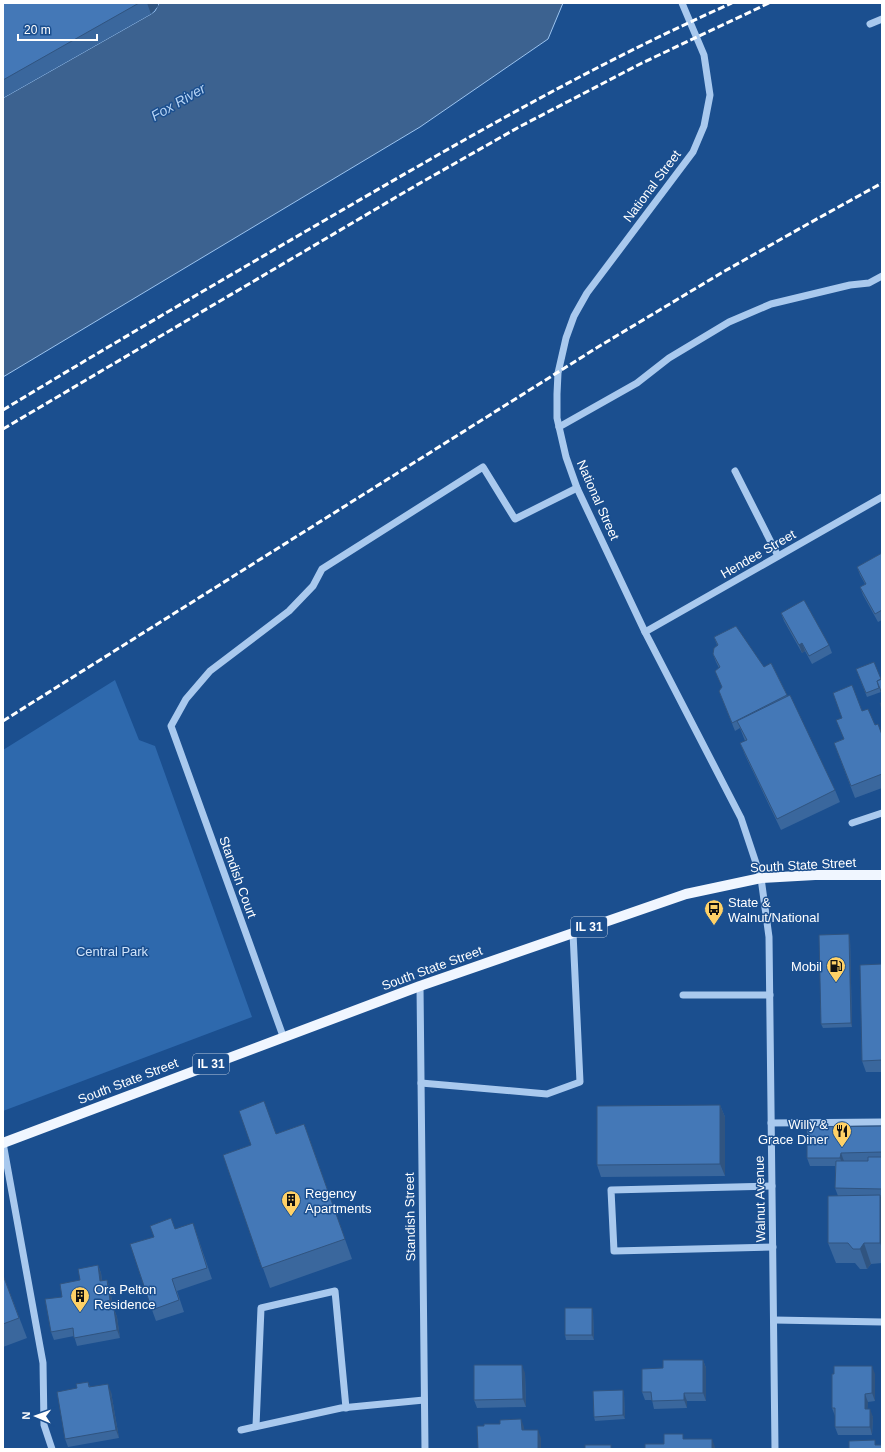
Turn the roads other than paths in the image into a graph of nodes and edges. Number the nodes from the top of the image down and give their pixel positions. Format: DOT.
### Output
graph roads {
  1 [pos="682,3"];
  2 [pos="882,19"];
  3 [pos="870,24"];
  4 [pos="882,276"];
  5 [pos="559,427"];
  6 [pos="735,471"];
  7 [pos="577,488"];
  8 [pos="882,497"];
  9 [pos="778,556"];
  10 [pos="645,632"];
  11 [pos="882,813"];
  12 [pos="852,823"];
  13 [pos="882,875"];
  14 [pos="761,878"];
  15 [pos="573,933"];
  16 [pos="420,986"];
  17 [pos="683,995"];
  18 [pos="770,995"];
  19 [pos="283,1036"];
  20 [pos="421,1083"];
  21 [pos="882,1122"];
  22 [pos="771,1123"];
  23 [pos="3,1143"];
  24 [pos="772,1186"];
  25 [pos="773,1247"];
  26 [pos="774,1320"];
  27 [pos="882,1322"];
  28 [pos="424,1400"];
  29 [pos="346,1408"];
  30 [pos="256,1426"];
  31 [pos="241,1430"];
  32 [pos="52,1449"];
  33 [pos="425,1449"];
  34 [pos="775,1449"];
  1 -- 5 [label="street, National Street"];
  2 -- 3 [label="street"];
  4 -- 5 [label="street"];
  5 -- 7 [label="street, National Street"];
  6 -- 9 [label="street"];
  7 -- 10 [label="street, National Street"];
  7 -- 19 [label="street, Standish Court"];
  8 -- 9 [label="street, Hendee Street"];
  9 -- 10 [label="street, Hendee Street"];
  10 -- 14 [label="street, National Street"];
  11 -- 12 [label="street"];
  13 -- 14 [label="main road, South State Street / IL 31"];
  14 -- 15 [label="main road, South State Street / IL 31"];
  14 -- 18 [label="street, Walnut Avenue"];
  15 -- 16 [label="main road, South State Street / IL 31"];
  15 -- 20 [label="street"];
  16 -- 19 [label="main road, South State Street / IL 31"];
  16 -- 20 [label="street, Standish Street"];
  17 -- 18 [label="street"];
  18 -- 22 [label="street, Walnut Avenue"];
  19 -- 23 [label="main road, South State Street / IL 31"];
  20 -- 28 [label="street, Standish Street"];
  21 -- 22 [label="street"];
  22 -- 24 [label="street, Walnut Avenue"];
  23 -- 32 [label="street"];
  24 -- 25 [label="street, Walnut Avenue"];
  24 -- 25 [label="street"];
  25 -- 26 [label="street, Walnut Avenue"];
  26 -- 27 [label="street"];
  26 -- 34 [label="street, Walnut Avenue"];
  28 -- 29 [label="street"];
  28 -- 33 [label="street, Standish Street"];
  29 -- 30 [label="street"];
  29 -- 30 [label="street"];
  30 -- 31 [label="street"];
}
